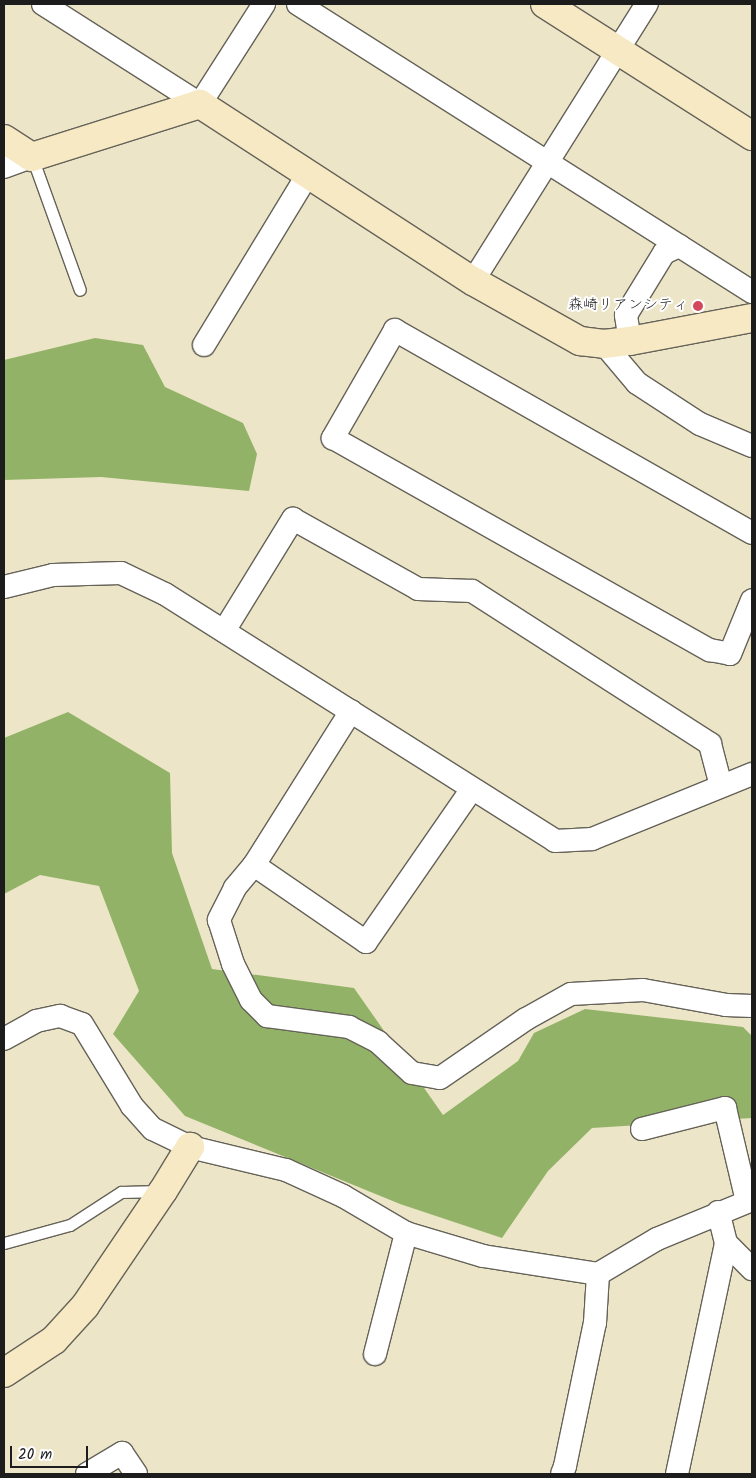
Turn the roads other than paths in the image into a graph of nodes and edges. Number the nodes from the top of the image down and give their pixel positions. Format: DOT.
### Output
graph roads {
  1 [pos="43,4"];
  2 [pos="264,4"];
  3 [pos="298,4"];
  4 [pos="545,4"];
  5 [pos="647,4"];
  6 [pos="618,50"];
  7 [pos="200,104"];
  8 [pos="752,136"];
  9 [pos="4,139"];
  10 [pos="32,157"];
  11 [pos="548,162"];
  12 [pos="4,167"];
  13 [pos="308,174"];
  14 [pos="679,246"];
  15 [pos="474,281"];
  16 [pos="80,290"];
  17 [pos="752,292"];
  18 [pos="752,318"];
  19 [pos="617,343"];
  20 [pos="204,345"];
  21 [pos="752,446"];
  22 [pos="752,533"];
  23 [pos="4,587"];
  24 [pos="752,600"];
  25 [pos="224,631"];
  26 [pos="351,711"];
  27 [pos="752,774"];
  28 [pos="721,786"];
  29 [pos="472,789"];
  30 [pos="254,866"];
  31 [pos="752,1006"];
  32 [pos="4,1039"];
  33 [pos="642,1129"];
  34 [pos="190,1147"];
  35 [pos="163,1191"];
  36 [pos="750,1200"];
  37 [pos="718,1212"];
  38 [pos="406,1233"];
  39 [pos="4,1243"];
  40 [pos="726,1243"];
  41 [pos="752,1269"];
  42 [pos="598,1274"];
  43 [pos="375,1354"];
  44 [pos="4,1372"];
  45 [pos="568,1472"];
  46 [pos="87,1474"];
  47 [pos="136,1474"];
  48 [pos="677,1474"];
  1 -- 7 [label="street"];
  2 -- 7 [label="street"];
  3 -- 11 [label="street"];
  4 -- 6 [label="street"];
  5 -- 6 [label="street"];
  6 -- 8 [label="street"];
  6 -- 11 [label="street"];
  7 -- 10 [label="street"];
  7 -- 13 [label="street"];
  9 -- 10 [label="street"];
  10 -- 12 [label="street"];
  10 -- 16 [label="lane"];
  11 -- 14 [label="street"];
  11 -- 15 [label="street"];
  13 -- 15 [label="street"];
  13 -- 20 [label="street"];
  14 -- 17 [label="street"];
  14 -- 19 [label="street"];
  15 -- 19 [label="street"];
  18 -- 19 [label="street"];
  19 -- 21 [label="street"];
  22 -- 24 [label="street"];
  23 -- 25 [label="street"];
  25 -- 26 [label="street"];
  25 -- 28 [label="street"];
  26 -- 29 [label="street"];
  26 -- 30 [label="street"];
  27 -- 28 [label="street"];
  28 -- 29 [label="street"];
  29 -- 30 [label="street"];
  30 -- 31 [label="street"];
  32 -- 34 [label="street"];
  33 -- 36 [label="street"];
  34 -- 35 [label="street"];
  34 -- 38 [label="street"];
  35 -- 39 [label="lane"];
  35 -- 44 [label="street"];
  36 -- 37 [label="street"];
  37 -- 40 [label="street"];
  37 -- 42 [label="street"];
  38 -- 42 [label="street"];
  38 -- 43 [label="street"];
  40 -- 41 [label="street"];
  40 -- 48 [label="street"];
  42 -- 45 [label="street"];
  46 -- 47 [label="street"];
}
